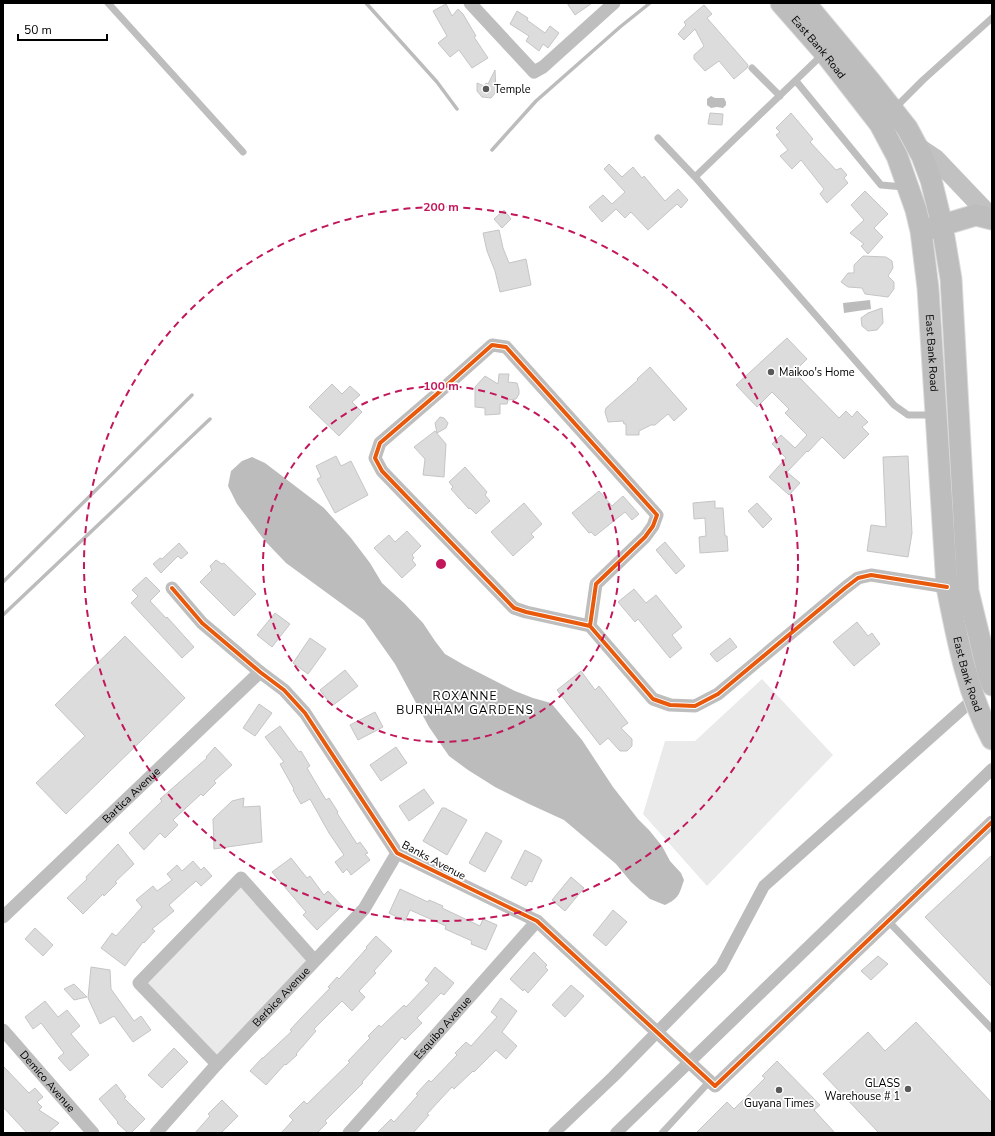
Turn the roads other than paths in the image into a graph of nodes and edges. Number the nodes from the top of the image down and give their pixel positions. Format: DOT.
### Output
graph roads {
  1 [pos="108,3"];
  2 [pos="470,3"];
  3 [pos="614,3"];
  4 [pos="781,3"];
  5 [pos="805,3"];
  6 [pos="992,18"];
  7 [pos="824,52"];
  8 [pos="752,68"];
  9 [pos="796,81"];
  10 [pos="780,96"];
  11 [pos="893,110"];
  12 [pos="658,138"];
  13 [pos="918,147"];
  14 [pos="243,152"];
  15 [pos="695,177"];
  16 [pos="909,188"];
  17 [pos="992,218"];
  18 [pos="942,225"];
  19 [pos="921,231"];
  20 [pos="937,415"];
  21 [pos="947,587"];
  22 [pos="172,588"];
  23 [pos="590,626"];
  24 [pos="260,672"];
  25 [pos="992,686"];
  26 [pos="990,731"];
  27 [pos="992,822"];
  28 [pos="397,853"];
  29 [pos="3,917"];
  30 [pos="537,921"];
  31 [pos="888,921"];
  32 [pos="314,960"];
  33 [pos="992,1029"];
  34 [pos="3,1030"];
  35 [pos="217,1064"];
  36 [pos="712,1084"];
  37 [pos="93,1133"];
  38 [pos="156,1133"];
  39 [pos="349,1133"];
  40 [pos="662,1133"];
  1 -- 14 [label="lane"];
  2 -- 3 [label="street"];
  4 -- 7 [label="main road, East Bank Road"];
  5 -- 11 [label="main road, East Bank Road"];
  6 -- 11 [label="lane"];
  7 -- 9 [label="lane"];
  7 -- 16 [label="main road, East Bank Road"];
  8 -- 10 [label="lane"];
  9 -- 10 [label="lane"];
  9 -- 16 [label="lane"];
  10 -- 15 [label="lane"];
  11 -- 13 [label="main road, East Bank Road"];
  12 -- 15 [label="lane"];
  13 -- 17 [label="main road"];
  13 -- 18 [label="main road, East Bank Road"];
  15 -- 20 [label="lane"];
  16 -- 19 [label="main road, East Bank Road"];
  17 -- 18 [label="main road"];
  18 -- 19 [label="main road"];
  18 -- 25 [label="main road, East Bank Road"];
  19 -- 20 [label="main road, East Bank Road"];
  20 -- 21 [label="main road, East Bank Road"];
  21 -- 23 [label="street"];
  21 -- 26 [label="main road, East Bank Road"];
  22 -- 24 [label="street, Banks Avenue"];
  23 -- 23 [label="street"];
  24 -- 28 [label="street, Banks Avenue"];
  24 -- 29 [label="street, Bartica Avenue"];
  27 -- 31 [label="street"];
  28 -- 30 [label="street, Banks Avenue"];
  28 -- 32 [label="street, Berbice Avenue"];
  30 -- 36 [label="street, Banks Avenue"];
  30 -- 39 [label="street, Esquibo Avenue"];
  31 -- 33 [label="lane"];
  31 -- 36 [label="street"];
  32 -- 35 [label="street, Berbice Avenue"];
  32 -- 35 [label="street"];
  34 -- 37 [label="street, Demico Avenue"];
  35 -- 38 [label="street, Berbice Avenue"];
  36 -- 40 [label="lane"];
}
